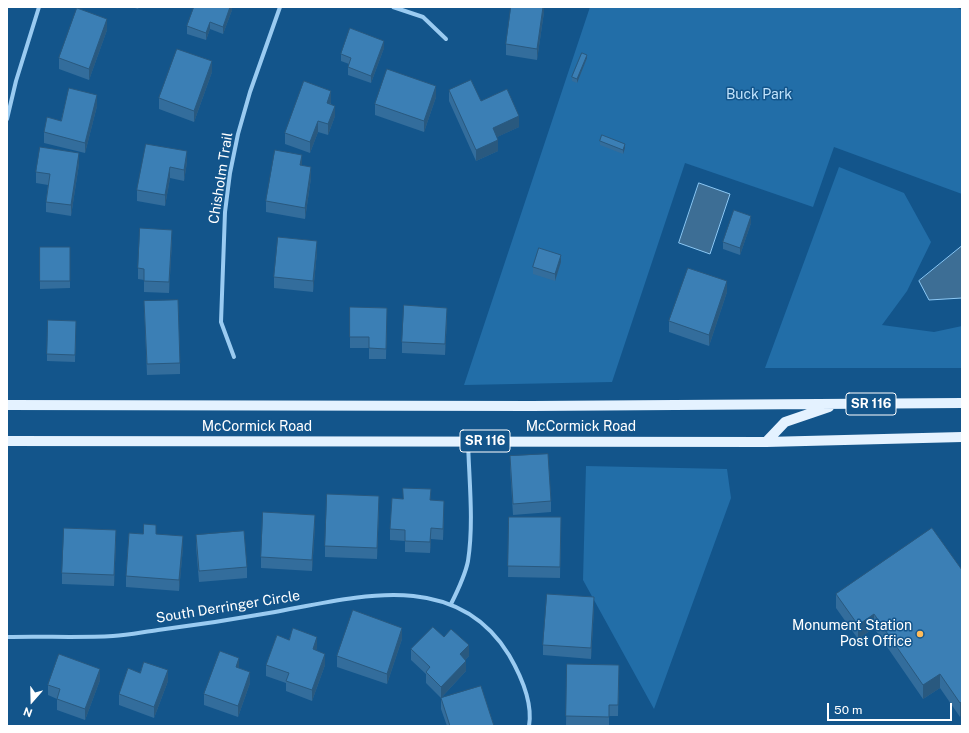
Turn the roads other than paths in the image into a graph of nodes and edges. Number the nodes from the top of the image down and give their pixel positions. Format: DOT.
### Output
graph roads {
  1 [pos="39,7"];
  2 [pos="280,7"];
  3 [pos="394,7"];
  4 [pos="446,39"];
  5 [pos="7,119"];
  6 [pos="234,357"];
  7 [pos="962,403"];
  8 [pos="838,404"];
  9 [pos="7,405"];
  10 [pos="962,437"];
  11 [pos="7,441"];
  12 [pos="468,441"];
  13 [pos="766,442"];
  14 [pos="451,604"];
  15 [pos="7,637"];
  16 [pos="530,726"];
  1 -- 5 [label="street"];
  2 -- 6 [label="street, Chisholm Trail"];
  3 -- 4 [label="street"];
  7 -- 8 [label="main road, McCormick Road / SR 116"];
  8 -- 9 [label="main road, McCormick Road / SR 116"];
  8 -- 13 [label="main road"];
  10 -- 13 [label="main road, McCormick Road / SR 116"];
  11 -- 12 [label="main road, McCormick Road / SR 116"];
  12 -- 13 [label="main road, McCormick Road / SR 116"];
  12 -- 14 [label="street"];
  14 -- 15 [label="street, South Derringer Circle"];
  14 -- 16 [label="street, South Derringer Circle"];
}
